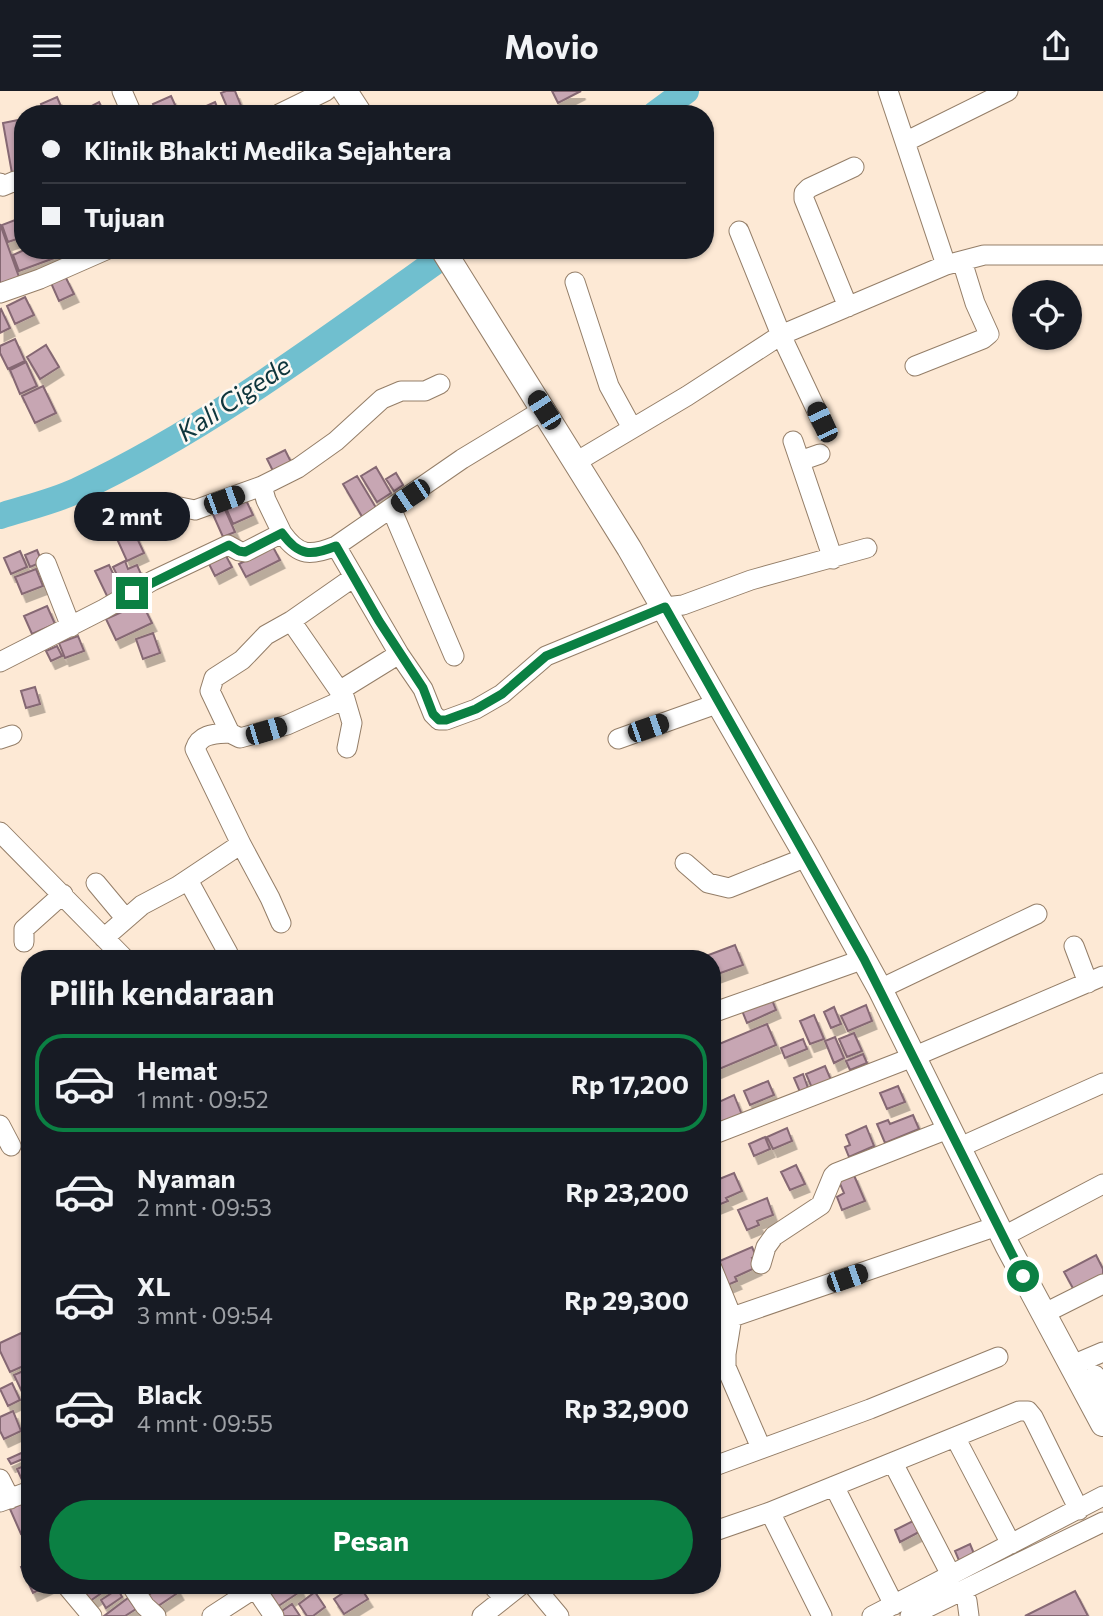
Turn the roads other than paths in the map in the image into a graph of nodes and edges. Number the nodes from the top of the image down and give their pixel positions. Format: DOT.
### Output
graph roads {
  1 [pos="326,91"];
  2 [pos="888,91"];
  3 [pos="1007,91"];
  4 [pos="297,105"];
  5 [pos="905,142"];
  6 [pos="854,167"];
  7 [pos="739,231"];
  8 [pos="1103,255"];
  9 [pos="86,259"];
  10 [pos="448,259"];
  11 [pos="954,263"];
  12 [pos="575,282"];
  13 [pos="0,293"];
  14 [pos="848,306"];
  15 [pos="781,335"];
  16 [pos="915,366"];
  17 [pos="440,384"];
  18 [pos="544,410"];
  19 [pos="822,422"];
  20 [pos="632,428"];
  21 [pos="793,441"];
  22 [pos="820,454"];
  23 [pos="800,461"];
  24 [pos="576,462"];
  25 [pos="262,486"];
  26 [pos="165,504"];
  27 [pos="391,508"];
  28 [pos="282,533"];
  29 [pos="336,546"];
  30 [pos="867,548"];
  31 [pos="833,559"];
  32 [pos="46,563"];
  33 [pos="354,577"];
  34 [pos="665,607"];
  35 [pos="291,621"];
  36 [pos="71,627"];
  37 [pos="399,654"];
  38 [pos="454,656"];
  39 [pos="0,662"];
  40 [pos="342,695"];
  41 [pos="719,703"];
  42 [pos="230,733"];
  43 [pos="618,739"];
  44 [pos="347,748"];
  45 [pos="0,832"];
  46 [pos="241,845"];
  47 [pos="8,852"];
  48 [pos="807,857"];
  49 [pos="685,863"];
  50 [pos="188,880"];
  51 [pos="96,883"];
  52 [pos="63,894"];
  53 [pos="1037,914"];
  54 [pos="126,919"];
  55 [pos="281,923"];
  56 [pos="104,937"];
  57 [pos="24,942"];
  58 [pos="1074,946"];
  59 [pos="116,950"];
  60 [pos="227,950"];
  61 [pos="864,959"];
  62 [pos="1095,979"];
  63 [pos="880,989"];
  64 [pos="721,1010"];
  65 [pos="913,1058"];
  66 [pos="1103,1083"];
  67 [pos="0,1125"];
  68 [pos="721,1132"];
  69 [pos="953,1138"];
  70 [pos="11,1146"];
  71 [pos="1103,1184"];
  72 [pos="1000,1232"];
  73 [pos="761,1264"];
  74 [pos="1103,1284"];
  75 [pos="721,1290"];
  76 [pos="1043,1314"];
  77 [pos="732,1317"];
  78 [pos="721,1321"];
  79 [pos="1103,1352"];
  80 [pos="998,1357"];
  81 [pos="1070,1366"];
  82 [pos="1103,1424"];
  83 [pos="955,1437"];
  84 [pos="761,1448"];
  85 [pos="893,1463"];
  86 [pos="721,1464"];
  87 [pos="0,1479"];
  88 [pos="834,1486"];
  89 [pos="1103,1496"];
  90 [pos="5,1500"];
  91 [pos="1079,1510"];
  92 [pos="770,1512"];
  93 [pos="1103,1522"];
  94 [pos="721,1529"];
  95 [pos="1011,1544"];
  96 [pos="956,1583"];
  97 [pos="74,1594"];
  98 [pos="137,1594"];
  99 [pos="244,1594"];
  100 [pos="259,1594"];
  101 [pos="497,1594"];
  102 [pos="541,1594"];
  103 [pos="902,1611"];
  104 [pos="92,1616"];
  105 [pos="156,1616"];
  106 [pos="212,1616"];
  107 [pos="274,1616"];
  108 [pos="482,1616"];
  109 [pos="559,1616"];
  110 [pos="822,1616"];
  111 [pos="872,1616"];
  112 [pos="970,1616"];
  1 -- 4 [label="street"];
  2 -- 5 [label="street"];
  3 -- 5 [label="street"];
  5 -- 11 [label="street"];
  6 -- 14 [label="street"];
  7 -- 15 [label="street"];
  8 -- 11 [label="street"];
  9 -- 13 [label="street"];
  10 -- 18 [label="main road"];
  11 -- 14 [label="street"];
  11 -- 16 [label="street"];
  12 -- 20 [label="street"];
  14 -- 15 [label="street"];
  15 -- 19 [label="street"];
  15 -- 20 [label="street"];
  17 -- 25 [label="street"];
  18 -- 24 [label="main road"];
  18 -- 27 [label="street"];
  20 -- 24 [label="street"];
  21 -- 23 [label="street"];
  22 -- 23 [label="street"];
  23 -- 31 [label="street"];
  24 -- 34 [label="main road"];
  25 -- 26 [label="street"];
  25 -- 28 [label="street"];
  27 -- 29 [label="street"];
  27 -- 38 [label="street"];
  28 -- 29 [label="street"];
  28 -- 36 [label="street"];
  29 -- 33 [label="street"];
  30 -- 31 [label="street"];
  31 -- 34 [label="street"];
  32 -- 36 [label="street"];
  33 -- 35 [label="street"];
  33 -- 37 [label="street"];
  34 -- 37 [label="street"];
  34 -- 41 [label="main road"];
  35 -- 40 [label="street"];
  35 -- 42 [label="street"];
  36 -- 39 [label="street"];
  37 -- 40 [label="street"];
  40 -- 42 [label="street"];
  40 -- 44 [label="street"];
  41 -- 43 [label="street"];
  41 -- 48 [label="main road"];
  42 -- 46 [label="street"];
  45 -- 47 [label="street"];
  46 -- 50 [label="street"];
  46 -- 55 [label="street"];
  47 -- 52 [label="street"];
  48 -- 49 [label="street"];
  48 -- 61 [label="main road"];
  50 -- 54 [label="street"];
  50 -- 60 [label="street"];
  51 -- 54 [label="street"];
  52 -- 56 [label="street"];
  52 -- 57 [label="street"];
  53 -- 63 [label="street"];
  54 -- 56 [label="street"];
  56 -- 59 [label="street"];
  58 -- 62 [label="street"];
  61 -- 63 [label="main road"];
  61 -- 64 [label="street"];
  62 -- 65 [label="street"];
  63 -- 65 [label="main road"];
  65 -- 68 [label="street"];
  65 -- 69 [label="main road"];
  66 -- 69 [label="street"];
  67 -- 70 [label="street"];
  69 -- 72 [label="main road"];
  69 -- 73 [label="street"];
  71 -- 72 [label="street"];
  72 -- 76 [label="main road"];
  72 -- 77 [label="street"];
  74 -- 76 [label="street"];
  75 -- 77 [label="street"];
  76 -- 81 [label="main road"];
  77 -- 78 [label="street"];
  77 -- 84 [label="street"];
  79 -- 81 [label="street"];
  80 -- 84 [label="street"];
  81 -- 82 [label="main road"];
  83 -- 85 [label="street"];
  83 -- 91 [label="street"];
  83 -- 95 [label="street"];
  84 -- 86 [label="street"];
  85 -- 88 [label="street"];
  85 -- 96 [label="street"];
  87 -- 90 [label="street"];
  88 -- 92 [label="street"];
  88 -- 103 [label="street"];
  89 -- 91 [label="street"];
  91 -- 95 [label="street"];
  92 -- 94 [label="street"];
  92 -- 110 [label="street"];
  93 -- 96 [label="street"];
  95 -- 96 [label="street"];
  96 -- 103 [label="street"];
  96 -- 112 [label="street"];
  97 -- 104 [label="street"];
  98 -- 105 [label="street"];
  99 -- 106 [label="street"];
  100 -- 107 [label="street"];
  101 -- 108 [label="street"];
  102 -- 109 [label="street"];
  103 -- 111 [label="street"];
}
